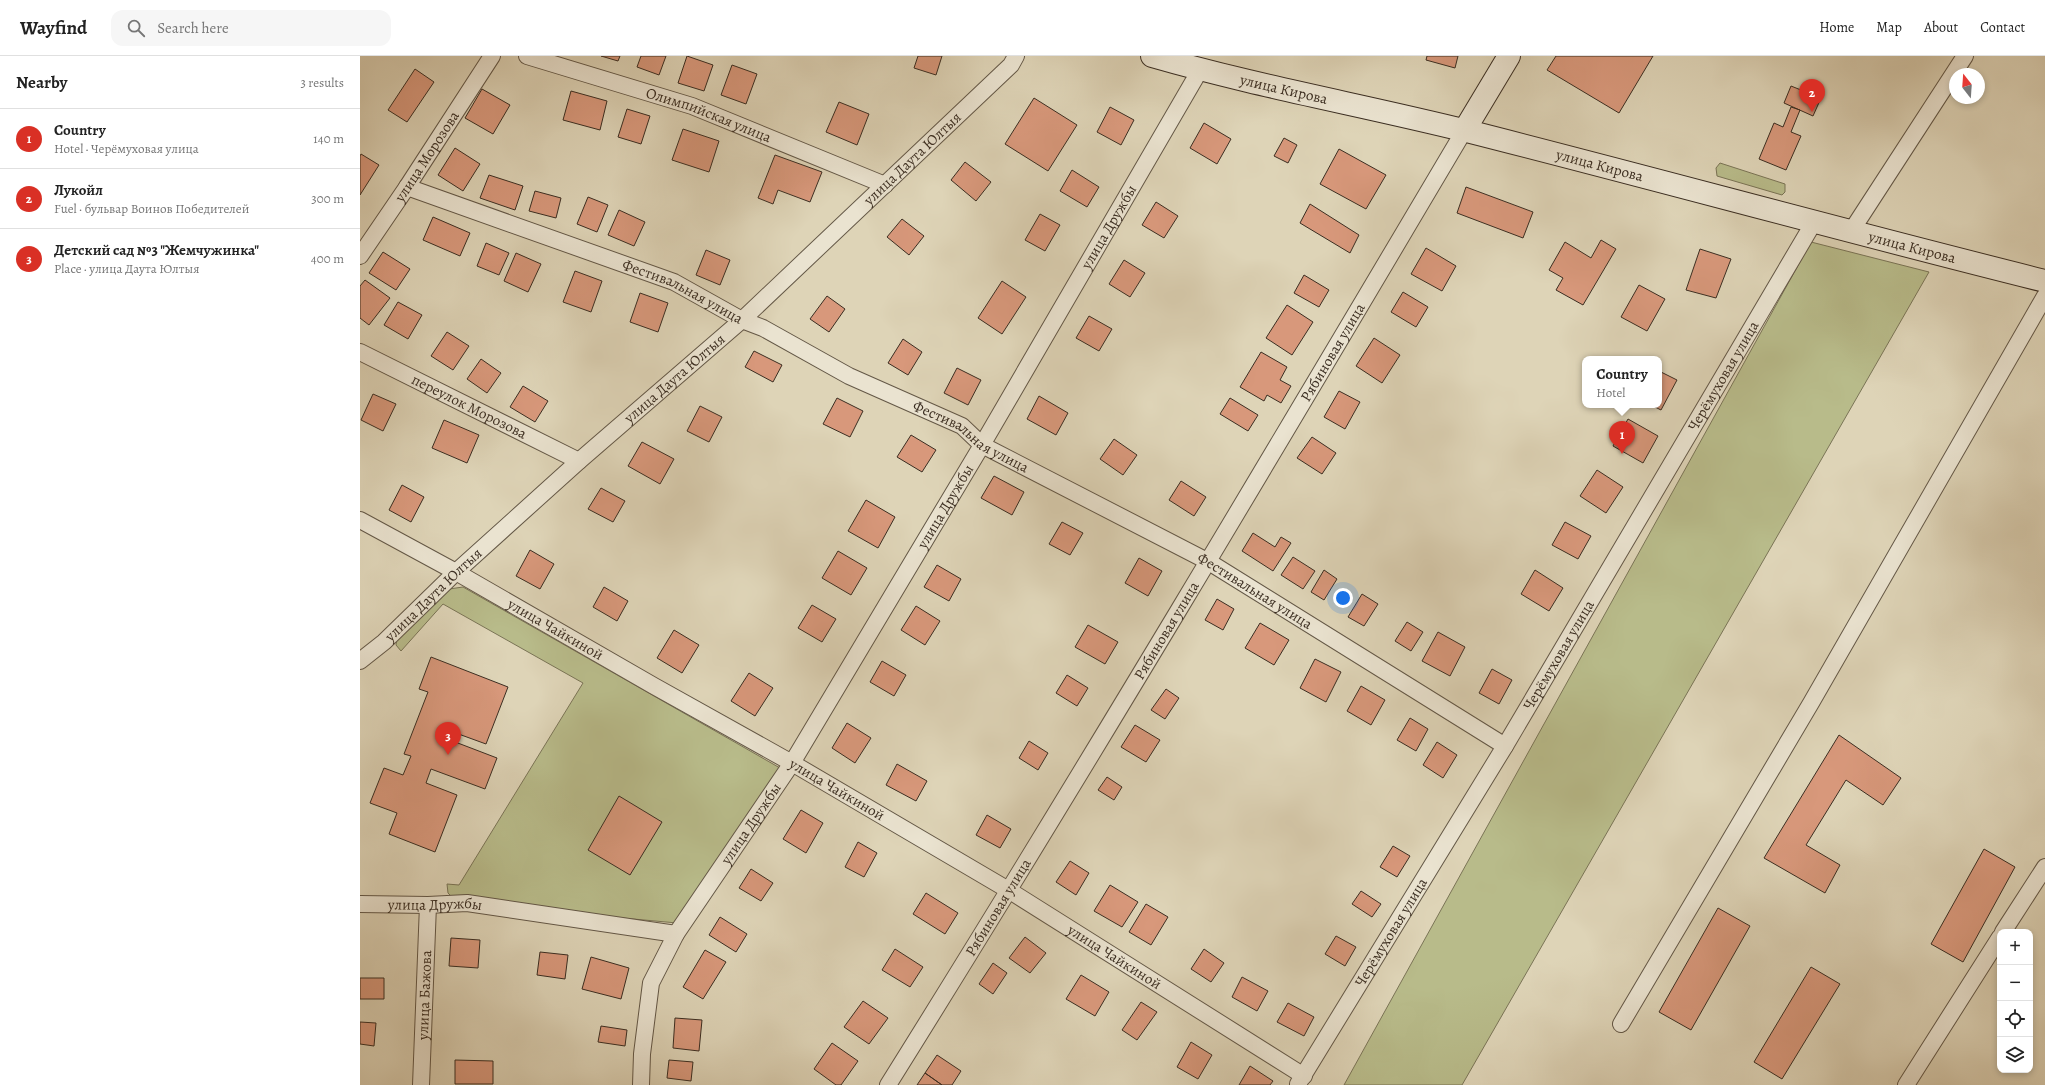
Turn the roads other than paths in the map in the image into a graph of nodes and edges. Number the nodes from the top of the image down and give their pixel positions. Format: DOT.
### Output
graph roads {
  1 [pos="492,56"];
  2 [pos="527,56"];
  3 [pos="1016,56"];
  4 [pos="1152,56"];
  5 [pos="1508,56"];
  6 [pos="1965,56"];
  7 [pos="1200,70"];
  8 [pos="1464,131"];
  9 [pos="885,185"];
  10 [pos="407,188"];
  11 [pos="1814,222"];
  12 [pos="1850,233"];
  13 [pos="360,256"];
  14 [pos="2045,281"];
  15 [pos="2045,296"];
  16 [pos="742,320"];
  17 [pos="360,352"];
  18 [pos="982,445"];
  19 [pos="579,461"];
  20 [pos="360,520"];
  21 [pos="1209,562"];
  22 [pos="456,572"];
  23 [pos="360,661"];
  24 [pos="1506,746"];
  25 [pos="792,763"];
  26 [pos="2045,866"];
  27 [pos="1010,890"];
  28 [pos="360,904"];
  29 [pos="428,905"];
  30 [pos="2005,929"];
  31 [pos="676,934"];
  32 [pos="1997,942"];
  33 [pos="1621,1024"];
  34 [pos="1301,1080"];
  35 [pos="421,1085"];
  36 [pos="641,1085"];
  37 [pos="888,1085"];
  38 [pos="1906,1085"];
  1 -- 10 [label="street, улица Морозова"];
  2 -- 9 [label="street, Олимпийская улица"];
  3 -- 9 [label="street, улица Даута Юлтыя"];
  4 -- 7 [label="main road, улица Кирова"];
  5 -- 8 [label="main road"];
  6 -- 12 [label="street"];
  7 -- 8 [label="main road, улица Кирова"];
  7 -- 18 [label="street, улица Дружбы"];
  8 -- 11 [label="main road, улица Кирова"];
  8 -- 21 [label="street, Рябиновая улица"];
  9 -- 16 [label="street, улица Даута Юлтыя"];
  10 -- 13 [label="street, улица Морозова"];
  10 -- 16 [label="street, Фестивальная улица"];
  11 -- 12 [label="main road, улица Кирова"];
  11 -- 24 [label="street, Черёмуховая улица"];
  12 -- 14 [label="main road, улица Кирова"];
  15 -- 33 [label="street"];
  16 -- 18 [label="street, Фестивальная улица"];
  16 -- 19 [label="street, улица Даута Юлтыя"];
  17 -- 19 [label="street, переулок Морозова"];
  18 -- 21 [label="street, Фестивальная улица"];
  18 -- 25 [label="street, улица Дружбы"];
  19 -- 22 [label="street, улица Даута Юлтыя"];
  20 -- 22 [label="street, улица Чайкиной"];
  21 -- 24 [label="street, Фестивальная улица"];
  21 -- 27 [label="street, Рябиновая улица"];
  22 -- 23 [label="street, улица Даута Юлтыя"];
  22 -- 25 [label="street, улица Чайкиной"];
  24 -- 34 [label="street, Черёмуховая улица"];
  25 -- 27 [label="street, улица Чайкиной"];
  25 -- 31 [label="street, улица Дружбы"];
  26 -- 30 [label="street"];
  27 -- 34 [label="street, улица Чайкиной"];
  27 -- 37 [label="street, Рябиновая улица"];
  28 -- 29 [label="street, улица Дружбы"];
  29 -- 31 [label="street, улица Дружбы"];
  29 -- 35 [label="street, улица Бажова"];
  31 -- 36 [label="street, улица Дружбы"];
  32 -- 38 [label="street"];
}
